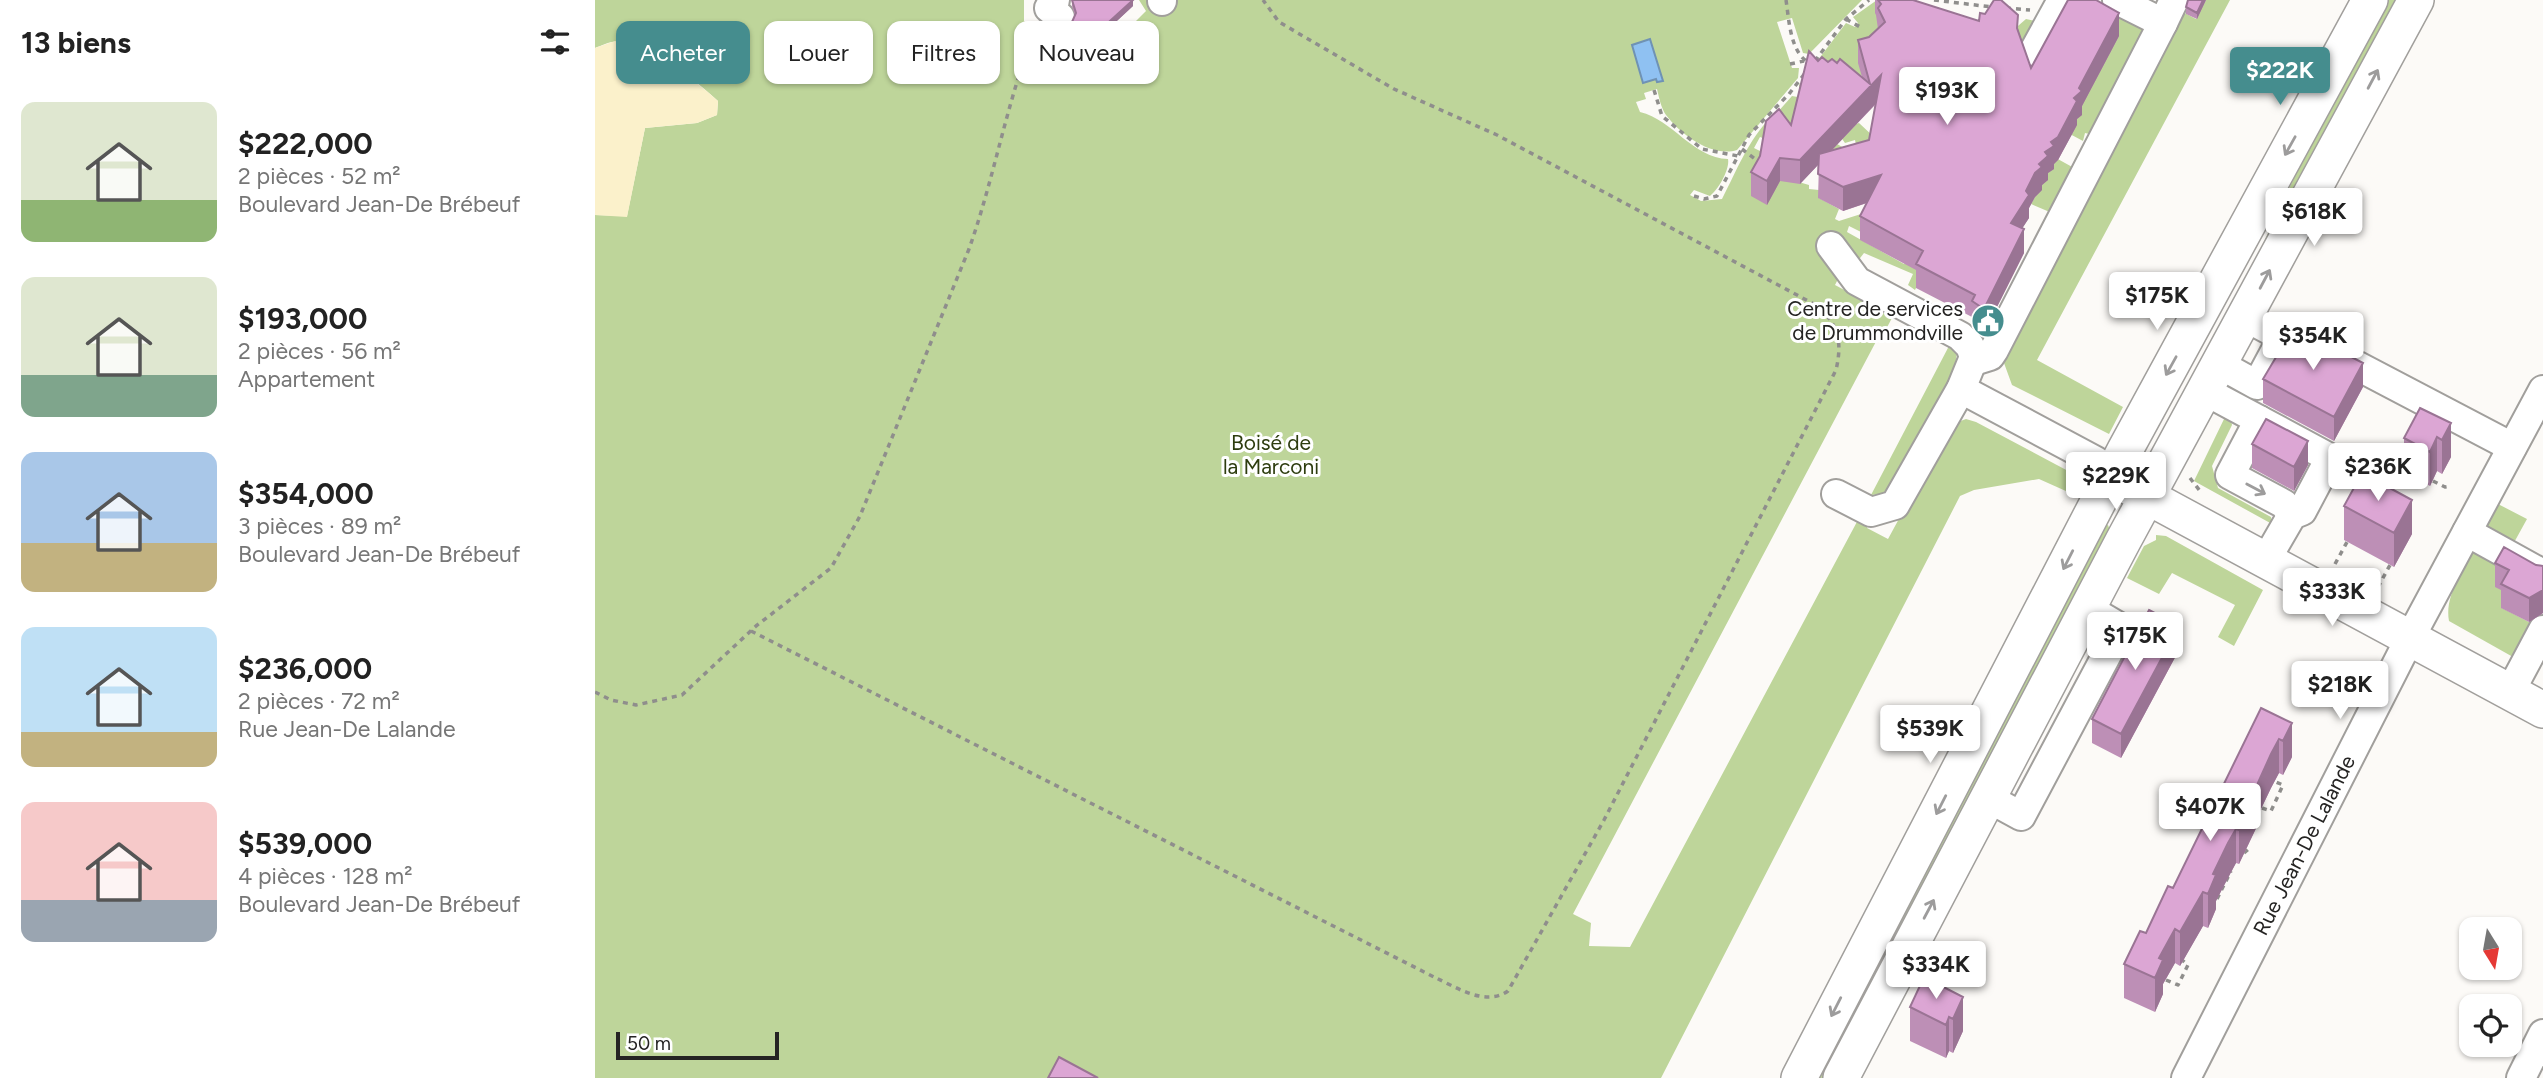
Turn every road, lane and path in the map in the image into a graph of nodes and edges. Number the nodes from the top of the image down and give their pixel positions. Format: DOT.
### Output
graph roads {
  1 [pos="1263,0"];
  2 [pos="1786,0"];
  3 [pos="1869,0"];
  4 [pos="1934,0"];
  5 [pos="2006,0"];
  6 [pos="2117,0"];
  7 [pos="2370,0"];
  8 [pos="2416,0"];
  9 [pos="1863,2"];
  10 [pos="1952,3"];
  11 [pos="2059,3"];
  12 [pos="1055,8"];
  13 [pos="2003,8"];
  14 [pos="1949,12"];
  15 [pos="2168,12"];
  16 [pos="1846,19"];
  17 [pos="1862,28"];
  18 [pos="2034,51"];
  19 [pos="1804,61"];
  20 [pos="1790,64"];
  21 [pos="1812,64"];
  22 [pos="1654,90"];
  23 [pos="1791,93"];
  24 [pos="1804,96"];
  25 [pos="1742,149"];
  26 [pos="1738,156"];
  27 [pos="1761,172"];
  28 [pos="1694,196"];
  29 [pos="1831,246"];
  30 [pos="2245,317"];
  31 [pos="2287,329"];
  32 [pos="1974,361"];
  33 [pos="2212,377"];
  34 [pos="1961,389"];
  35 [pos="2543,390"];
  36 [pos="2259,419"];
  37 [pos="2512,447"];
  38 [pos="2111,477"];
  39 [pos="2433,481"];
  40 [pos="2451,486"];
  41 [pos="1836,494"];
  42 [pos="2148,497"];
  43 [pos="2292,515"];
  44 [pos="2467,532"];
  45 [pos="2347,542"];
  46 [pos="2266,560"];
  47 [pos="2335,564"];
  48 [pos="2390,565"];
  49 [pos="2543,573"];
  50 [pos="2378,587"];
  51 [pos="2087,608"];
  52 [pos="2543,630"];
  53 [pos="751,631"];
  54 [pos="2410,638"];
  55 [pos="595,692"];
  56 [pos="2510,692"];
  57 [pos="2039,701"];
  58 [pos="2543,710"];
  59 [pos="2072,720"];
  60 [pos="2276,782"];
  61 [pos="1988,798"];
  62 [pos="2262,808"];
  63 [pos="2251,847"];
  64 [pos="2244,853"];
  65 [pos="2231,872"];
  66 [pos="2217,899"];
  67 [pos="2182,960"];
  68 [pos="2166,980"];
  69 [pos="2543,1034"];
  70 [pos="1799,1078"];
  71 [pos="1841,1078"];
  72 [pos="2186,1078"];
  73 [pos="2521,1078"];
  1 -- 53 [label="path"];
  2 -- 19 [label="path"];
  3 -- 9 [label="path"];
  4 -- 10 [label="path"];
  5 -- 13 [label="path"];
  6 -- 15 [label="street"];
  7 -- 38 [label="main road, one-way"];
  30 -- 8 [label="main road, one-way"];
  9 -- 16 [label="path"];
  10 -- 13 [label="path"];
  10 -- 14 [label="path"];
  11 -- 13 [label="path"];
  11 -- 18 [label="street"];
  12 -- 53 [label="path"];
  15 -- 32 [label="street"];
  16 -- 17 [label="path"];
  16 -- 21 [label="path"];
  19 -- 20 [label="path"];
  19 -- 21 [label="path"];
  21 -- 23 [label="path"];
  22 -- 26 [label="path"];
  23 -- 24 [label="path"];
  23 -- 25 [label="path"];
  25 -- 26 [label="path"];
  25 -- 27 [label="path"];
  26 -- 28 [label="path"];
  29 -- 32 [label="street"];
  30 -- 31 [label="street"];
  30 -- 33 [label="main road"];
  31 -- 33 [label="street"];
  31 -- 37 [label="street"];
  32 -- 34 [label="street"];
  33 -- 36 [label="street"];
  33 -- 42 [label="main road"];
  34 -- 38 [label="street"];
  34 -- 41 [label="street"];
  35 -- 37 [label="street, Rue Jean-De Lalande"];
  36 -- 43 [label="street, one-way"];
  36 -- 43 [label="street"];
  37 -- 44 [label="street, Rue Jean-De Lalande"];
  38 -- 42 [label="main road"];
  38 -- 70 [label="main road, one-way"];
  39 -- 40 [label="path"];
  42 -- 46 [label="main road"];
  42 -- 51 [label="main road"];
  43 -- 46 [label="street"];
  44 -- 49 [label="street"];
  44 -- 54 [label="street, Rue Jean-De Lalande"];
  45 -- 47 [label="path"];
  46 -- 54 [label="main road"];
  48 -- 50 [label="path"];
  51 -- 57 [label="main road"];
  51 -- 59 [label="street"];
  52 -- 56 [label="street"];
  53 -- 55 [label="path"];
  54 -- 56 [label="main road"];
  54 -- 72 [label="street, Rue Jean-De Lalande"];
  56 -- 58 [label="main road"];
  57 -- 59 [label="street"];
  57 -- 61 [label="main road"];
  59 -- 61 [label="street"];
  60 -- 62 [label="path"];
  71 -- 61 [label="main road, one-way"];
  63 -- 64 [label="path"];
  65 -- 66 [label="path"];
  67 -- 68 [label="path"];
  69 -- 73 [label="street"];
}
